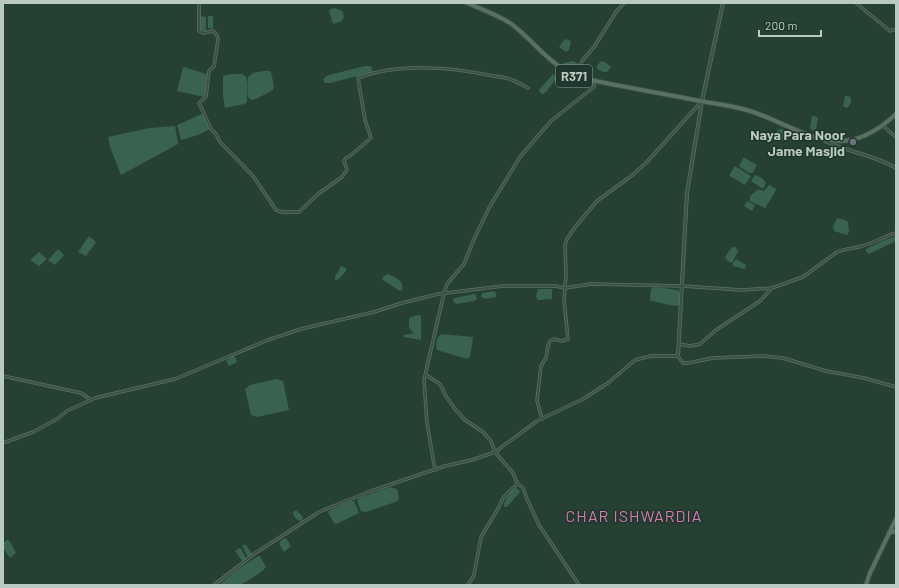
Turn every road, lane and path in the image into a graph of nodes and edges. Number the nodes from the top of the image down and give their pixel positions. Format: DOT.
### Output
graph roads {
  1 [pos="199,3"];
  2 [pos="467,3"];
  3 [pos="624,3"];
  4 [pos="723,3"];
  5 [pos="856,3"];
  6 [pos="896,29"];
  7 [pos="574,76"];
  8 [pos="595,81"];
  9 [pos="528,88"];
  10 [pos="702,101"];
  11 [pos="896,114"];
  12 [pos="883,126"];
  13 [pos="896,138"];
  14 [pos="823,139"];
  15 [pos="896,168"];
  16 [pos="896,233"];
  17 [pos="682,286"];
  18 [pos="565,288"];
  19 [pos="772,288"];
  20 [pos="444,293"];
  21 [pos="679,344"];
  22 [pos="678,356"];
  23 [pos="426,375"];
  24 [pos="3,376"];
  25 [pos="896,387"];
  26 [pos="91,400"];
  27 [pos="542,419"];
  28 [pos="3,443"];
  29 [pos="495,452"];
  30 [pos="435,470"];
  31 [pos="517,483"];
  32 [pos="896,519"];
  33 [pos="896,531"];
  34 [pos="889,534"];
  35 [pos="215,585"];
  36 [pos="468,585"];
  37 [pos="579,585"];
  38 [pos="866,585"];
  1 -- 9 [label="street"];
  2 -- 7 [label="main road, R371"];
  3 -- 7 [label="street"];
  4 -- 10 [label="street"];
  5 -- 6 [label="street"];
  7 -- 8 [label="main road, R371"];
  8 -- 10 [label="main road, R371"];
  8 -- 20 [label="street"];
  10 -- 14 [label="main road, R371"];
  10 -- 17 [label="street"];
  10 -- 18 [label="street"];
  11 -- 12 [label="main road, R371"];
  12 -- 13 [label="street"];
  12 -- 14 [label="main road, R371"];
  14 -- 15 [label="street"];
  16 -- 19 [label="street"];
  17 -- 18 [label="street"];
  17 -- 19 [label="street"];
  17 -- 21 [label="street"];
  18 -- 20 [label="street"];
  18 -- 27 [label="street"];
  19 -- 21 [label="street"];
  20 -- 23 [label="street"];
  20 -- 26 [label="street"];
  21 -- 22 [label="street"];
  22 -- 25 [label="street"];
  22 -- 27 [label="street"];
  23 -- 29 [label="street"];
  23 -- 30 [label="street"];
  24 -- 26 [label="street"];
  26 -- 28 [label="street"];
  27 -- 29 [label="street"];
  29 -- 30 [label="street"];
  29 -- 31 [label="street"];
  30 -- 35 [label="street"];
  31 -- 36 [label="street"];
  31 -- 37 [label="street"];
  32 -- 34 [label="main road"];
  33 -- 34 [label="main road"];
  34 -- 38 [label="main road"];
}
